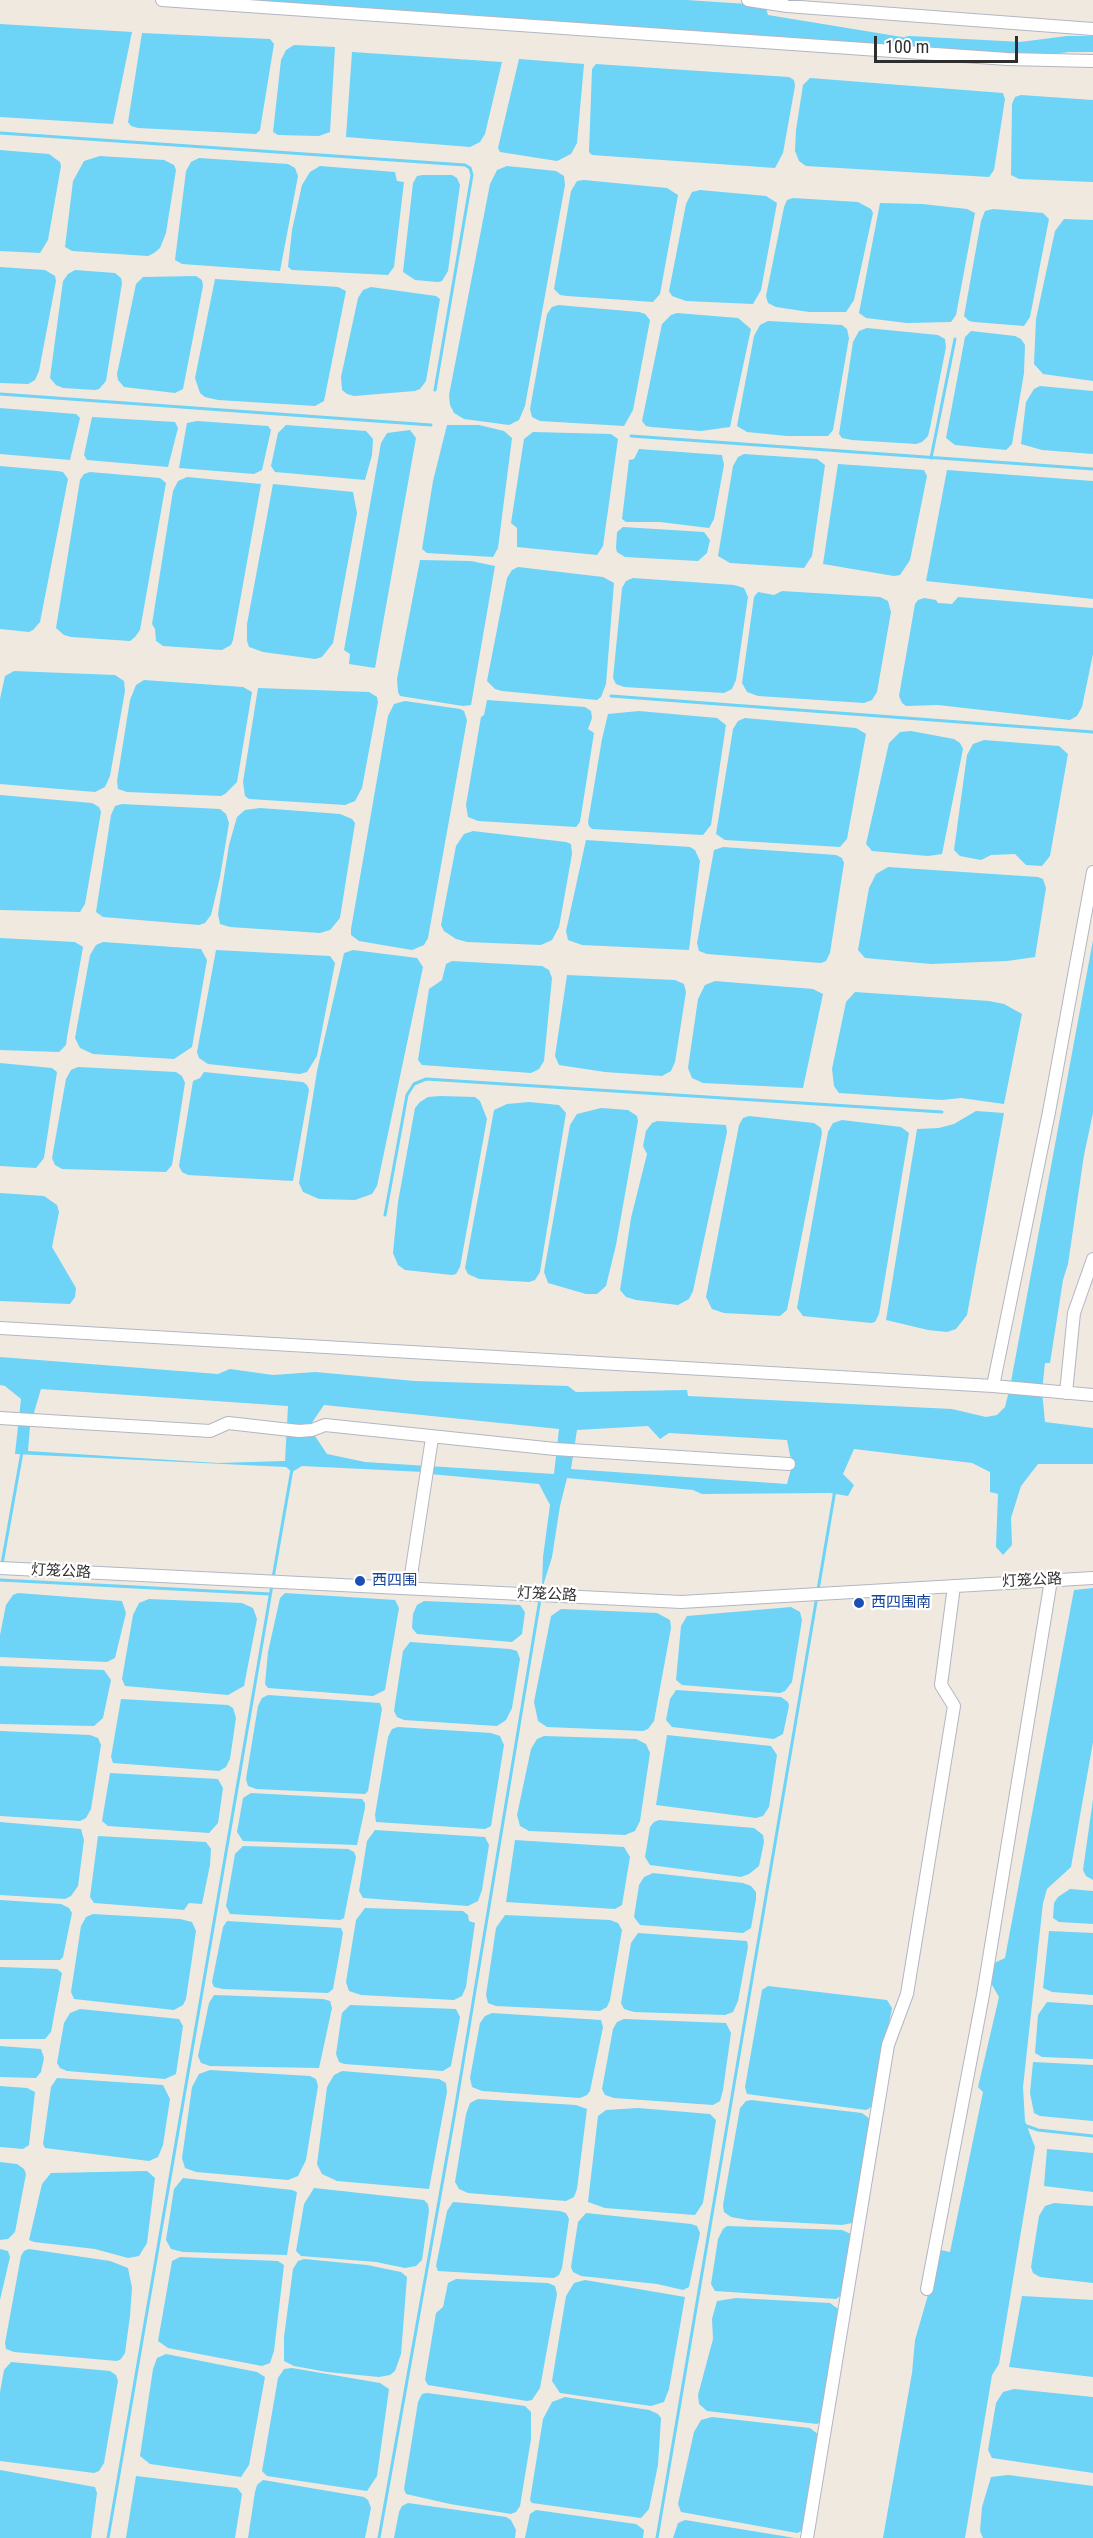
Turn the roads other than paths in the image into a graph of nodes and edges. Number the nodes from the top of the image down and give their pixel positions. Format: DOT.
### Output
graph roads {
  1 [pos="162,0"];
  2 [pos="748,0"];
  3 [pos="1093,29"];
  4 [pos="1093,61"];
  5 [pos="1093,872"];
  6 [pos="1093,1259"];
  7 [pos="0,1328"];
  8 [pos="993,1386"];
  9 [pos="1066,1393"];
  10 [pos="1093,1395"];
  11 [pos="0,1418"];
  12 [pos="432,1438"];
  13 [pos="789,1464"];
  14 [pos="3,1569"];
  15 [pos="1093,1578"];
  16 [pos="1052,1580"];
  17 [pos="954,1586"];
  18 [pos="409,1588"];
  19 [pos="927,2289"];
  20 [pos="807,2538"];
  1 -- 4 [label="street"];
  2 -- 3 [label="street"];
  5 -- 8 [label="street"];
  6 -- 9 [label="street"];
  7 -- 8 [label="street"];
  8 -- 9 [label="street"];
  9 -- 10 [label="street"];
  11 -- 13 [label="street"];
  12 -- 18 [label="street"];
  14 -- 18 [label="street, 灯笼公路"];
  15 -- 16 [label="street, 灯笼公路"];
  16 -- 17 [label="street, 灯笼公路"];
  16 -- 19 [label="street"];
  17 -- 18 [label="street, 灯笼公路"];
  17 -- 20 [label="street"];
}
